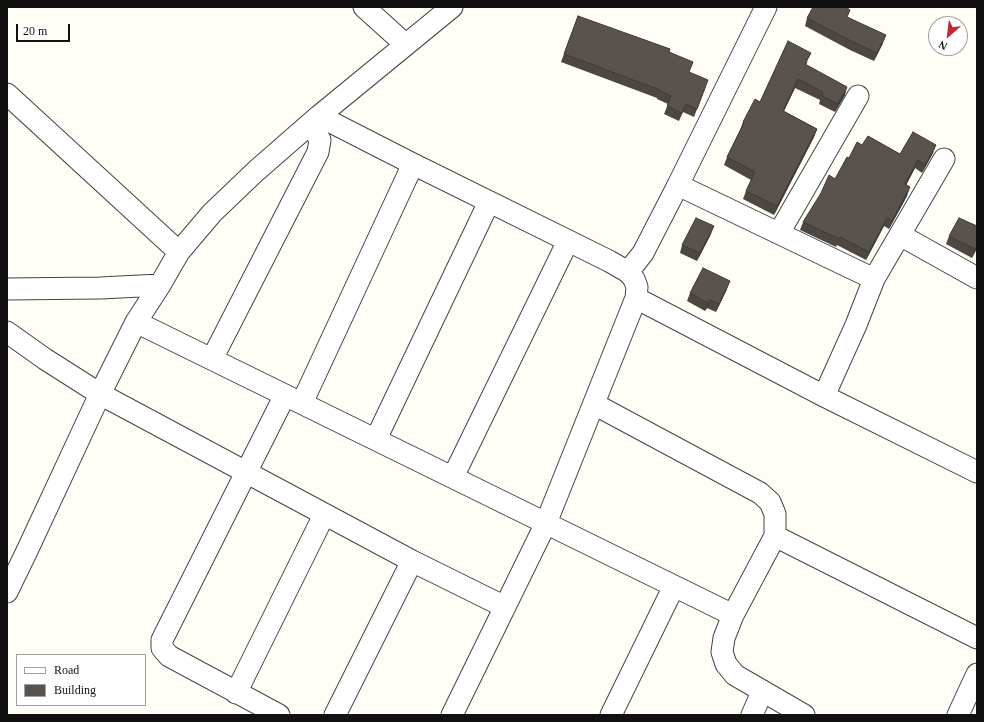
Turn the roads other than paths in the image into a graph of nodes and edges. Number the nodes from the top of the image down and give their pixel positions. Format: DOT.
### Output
graph roads {
  1 [pos="364,7"];
  2 [pos="452,7"];
  3 [pos="766,7"];
  4 [pos="406,45"];
  5 [pos="7,94"];
  6 [pos="858,96"];
  7 [pos="315,120"];
  8 [pos="944,159"];
  9 [pos="413,164"];
  10 [pos="678,185"];
  11 [pos="489,202"];
  12 [pos="778,233"];
  13 [pos="900,235"];
  14 [pos="568,241"];
  15 [pos="178,252"];
  16 [pos="628,272"];
  17 [pos="977,278"];
  18 [pos="874,279"];
  19 [pos="160,285"];
  20 [pos="7,289"];
  21 [pos="636,298"];
  22 [pos="136,322"];
  23 [pos="7,332"];
  24 [pos="212,359"];
  25 [pos="100,394"];
  26 [pos="824,396"];
  27 [pos="294,399"];
  28 [pos="594,404"];
  29 [pos="376,439"];
  30 [pos="977,472"];
  31 [pos="246,473"];
  32 [pos="453,477"];
  33 [pos="324,515"];
  34 [pos="546,523"];
  35 [pos="775,536"];
  36 [pos="412,561"];
  37 [pos="674,586"];
  38 [pos="7,592"];
  39 [pos="505,607"];
  40 [pos="733,615"];
  41 [pos="977,638"];
  42 [pos="977,674"];
  43 [pos="762,692"];
  44 [pos="236,693"];
  45 [pos="279,715"];
  46 [pos="335,715"];
  47 [pos="452,715"];
  48 [pos="611,715"];
  49 [pos="752,715"];
  50 [pos="804,715"];
  51 [pos="958,715"];
  1 -- 4 [label="street"];
  2 -- 4 [label="street"];
  3 -- 10 [label="street"];
  4 -- 7 [label="street"];
  5 -- 15 [label="street"];
  6 -- 12 [label="street"];
  7 -- 9 [label="street"];
  7 -- 15 [label="street"];
  7 -- 24 [label="street"];
  8 -- 13 [label="street"];
  9 -- 11 [label="street"];
  9 -- 27 [label="street"];
  10 -- 12 [label="street"];
  10 -- 16 [label="street"];
  11 -- 14 [label="street"];
  11 -- 29 [label="street"];
  12 -- 18 [label="street"];
  13 -- 17 [label="street"];
  13 -- 18 [label="street"];
  14 -- 16 [label="street"];
  14 -- 32 [label="street"];
  15 -- 19 [label="street"];
  16 -- 21 [label="street"];
  18 -- 26 [label="street"];
  19 -- 20 [label="street"];
  19 -- 22 [label="street"];
  21 -- 26 [label="street"];
  21 -- 28 [label="street"];
  22 -- 24 [label="street"];
  22 -- 25 [label="street"];
  23 -- 25 [label="street"];
  24 -- 27 [label="street"];
  25 -- 31 [label="street"];
  25 -- 38 [label="street"];
  26 -- 30 [label="street"];
  27 -- 29 [label="street"];
  27 -- 31 [label="street"];
  28 -- 34 [label="street"];
  28 -- 35 [label="street"];
  29 -- 32 [label="street"];
  31 -- 33 [label="street"];
  31 -- 44 [label="street"];
  32 -- 34 [label="street"];
  33 -- 36 [label="street"];
  33 -- 44 [label="street"];
  34 -- 37 [label="street"];
  34 -- 39 [label="street"];
  35 -- 40 [label="street"];
  35 -- 41 [label="street"];
  36 -- 39 [label="street"];
  36 -- 46 [label="street"];
  37 -- 40 [label="street"];
  37 -- 48 [label="street"];
  39 -- 47 [label="street"];
  40 -- 43 [label="street"];
  42 -- 51 [label="street"];
  43 -- 49 [label="street"];
  43 -- 50 [label="street"];
  44 -- 45 [label="street"];
}
